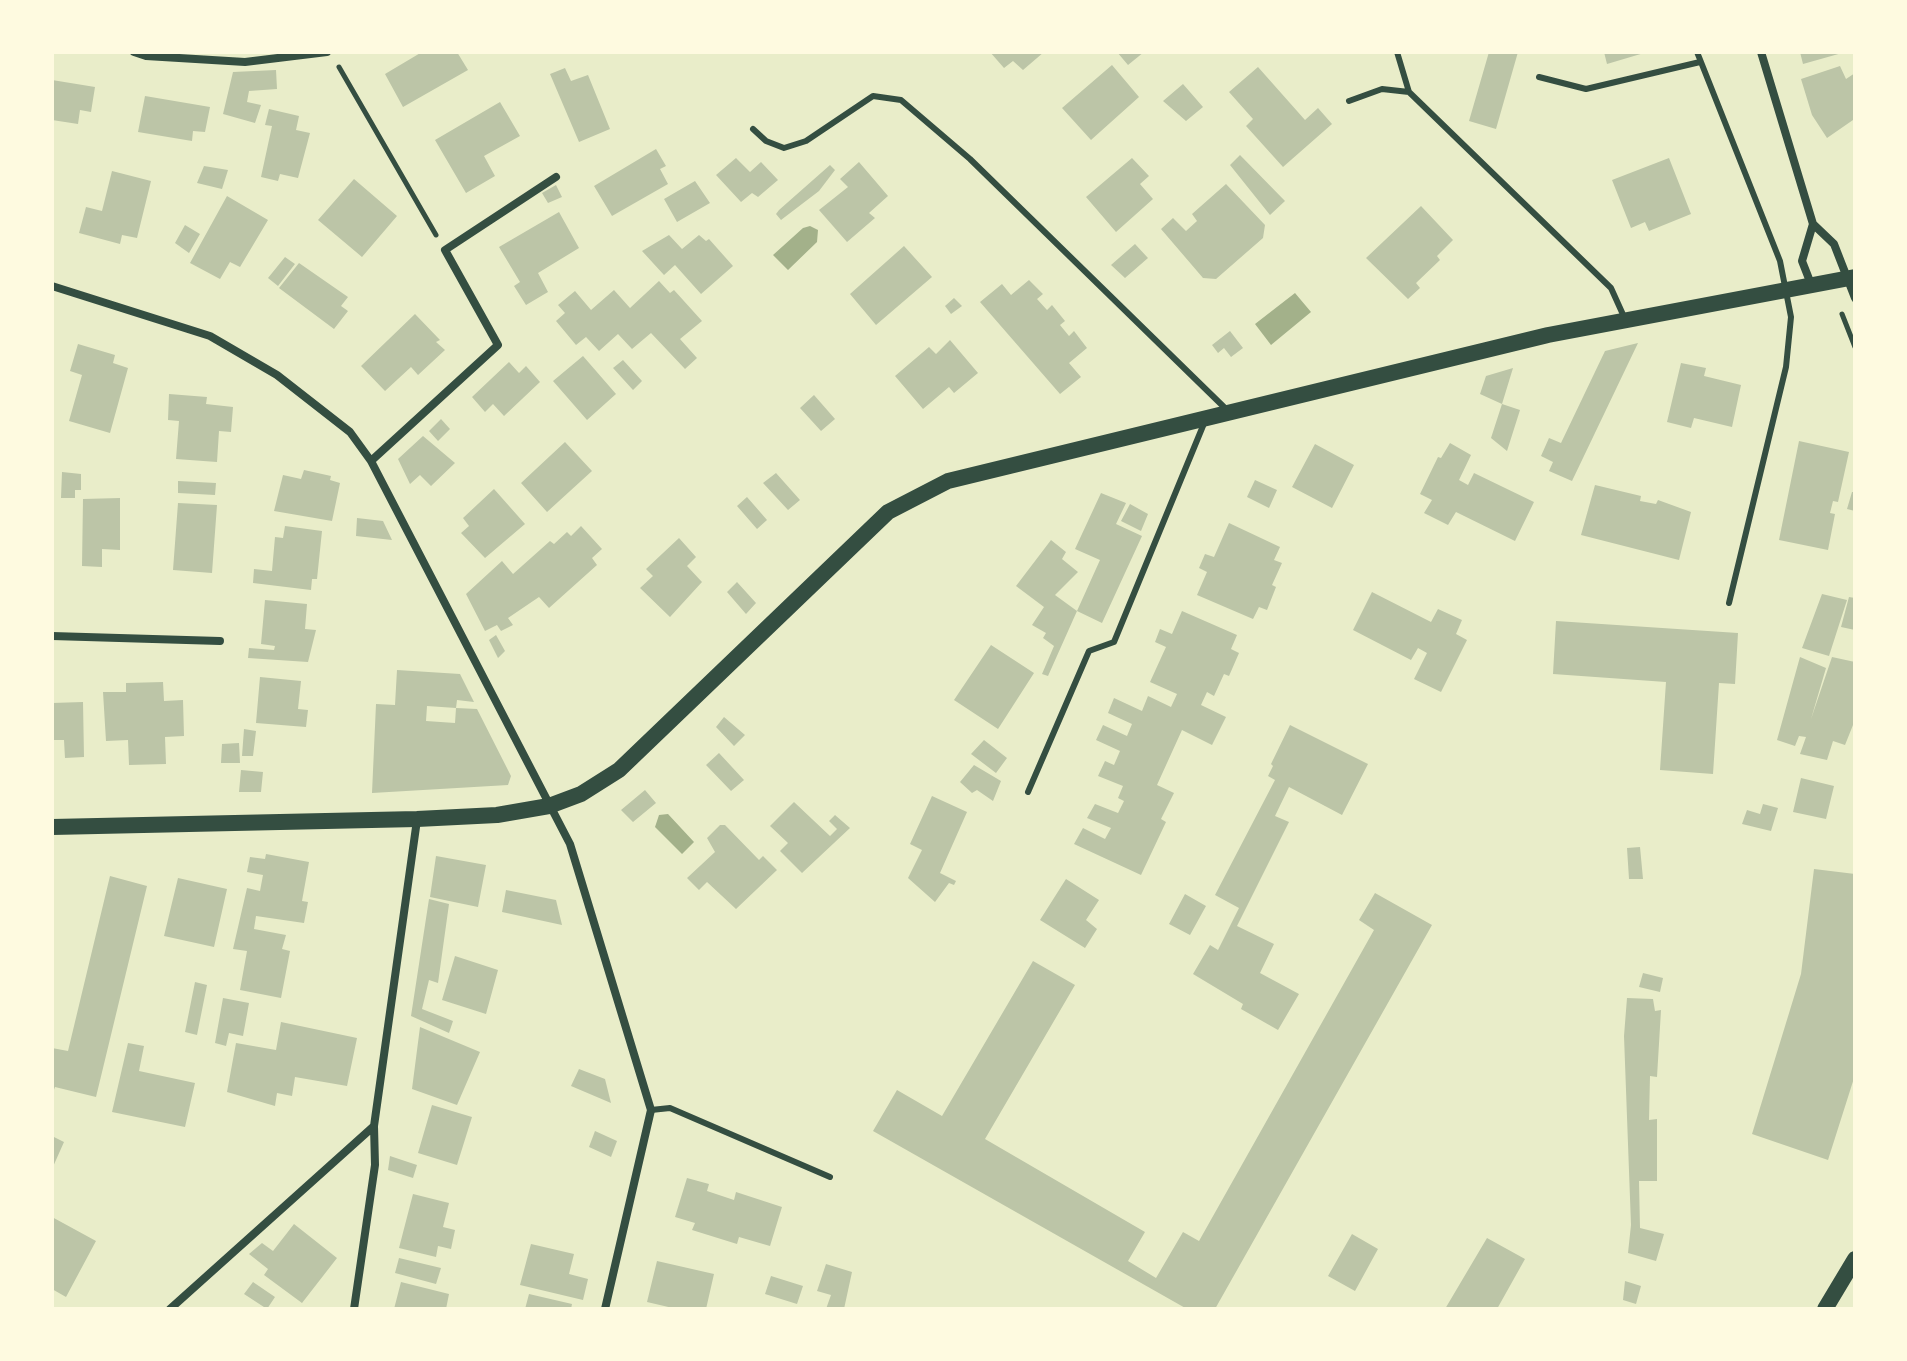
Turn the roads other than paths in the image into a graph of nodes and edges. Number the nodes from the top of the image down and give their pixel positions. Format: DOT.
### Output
graph roads {
  1 [pos="134,52"];
  2 [pos="327,52"];
  3 [pos="1397,52"];
  4 [pos="1697,52"];
  5 [pos="1761,52"];
  6 [pos="1700,62"];
  7 [pos="1539,77"];
  8 [pos="1409,92"];
  9 [pos="1349,101"];
  10 [pos="753,129"];
  11 [pos="556,177"];
  12 [pos="1813,224"];
  13 [pos="1850,278"];
  14 [pos="1811,285"];
  15 [pos="52,286"];
  16 [pos="1785,290"];
  17 [pos="1855,298"];
  18 [pos="1625,319"];
  19 [pos="1228,412"];
  20 [pos="1207,417"];
  21 [pos="371,461"];
  22 [pos="1729,603"];
  23 [pos="52,636"];
  24 [pos="220,641"];
  25 [pos="1028,792"];
  26 [pos="549,806"];
  27 [pos="417,819"];
  28 [pos="52,827"];
  29 [pos="651,1110"];
  30 [pos="374,1126"];
  31 [pos="830,1177"];
  32 [pos="1855,1259"];
  33 [pos="170,1309"];
  34 [pos="354,1309"];
  35 [pos="605,1309"];
  36 [pos="1825,1309"];
  1 -- 2 [label="street"];
  3 -- 8 [label="lane"];
  4 -- 6 [label="lane"];
  5 -- 12 [label="street"];
  6 -- 7 [label="lane"];
  6 -- 16 [label="lane"];
  8 -- 9 [label="lane"];
  8 -- 18 [label="lane"];
  10 -- 19 [label="lane"];
  11 -- 21 [label="street"];
  12 -- 13 [label="street"];
  12 -- 14 [label="street"];
  13 -- 14 [label="main road"];
  13 -- 17 [label="street"];
  14 -- 16 [label="main road"];
  15 -- 21 [label="street"];
  16 -- 18 [label="main road"];
  16 -- 22 [label="lane"];
  18 -- 19 [label="main road"];
  19 -- 20 [label="main road"];
  20 -- 25 [label="lane"];
  20 -- 26 [label="main road"];
  21 -- 26 [label="street"];
  23 -- 24 [label="street"];
  26 -- 27 [label="main road"];
  26 -- 29 [label="street"];
  27 -- 28 [label="main road"];
  27 -- 30 [label="street"];
  29 -- 31 [label="lane"];
  29 -- 35 [label="street"];
  30 -- 33 [label="street"];
  30 -- 34 [label="street"];
  32 -- 36 [label="main road"];
}
